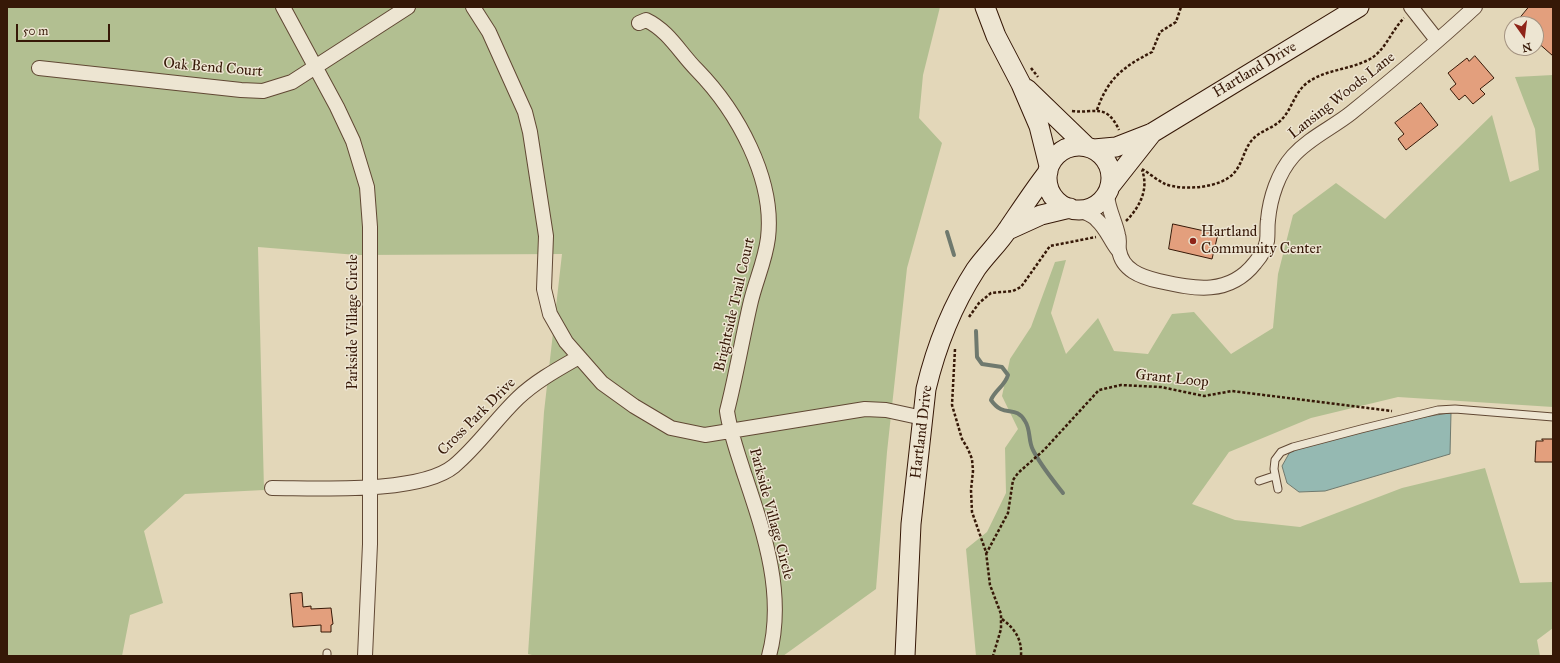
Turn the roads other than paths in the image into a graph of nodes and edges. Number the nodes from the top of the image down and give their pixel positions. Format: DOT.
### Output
graph roads {
  1 [pos="283,7"];
  2 [pos="408,7"];
  3 [pos="473,7"];
  4 [pos="986,7"];
  5 [pos="1359,7"];
  6 [pos="1475,7"];
  7 [pos="1412,8"];
  8 [pos="639,23"];
  9 [pos="1437,40"];
  10 [pos="315,66"];
  11 [pos="39,68"];
  12 [pos="1030,81"];
  13 [pos="1152,133"];
  14 [pos="1090,148"];
  15 [pos="1049,169"];
  16 [pos="1109,190"];
  17 [pos="1075,209"];
  18 [pos="1008,230"];
  19 [pos="1118,250"];
  20 [pos="579,357"];
  21 [pos="1553,417"];
  22 [pos="923,418"];
  23 [pos="730,430"];
  24 [pos="1274,476"];
  25 [pos="1259,481"];
  26 [pos="370,487"];
  27 [pos="272,488"];
  28 [pos="1278,489"];
  29 [pos="365,656"];
  30 [pos="769,656"];
  31 [pos="904,656"];
  1 -- 10 [label="street, Parkside Village Circle"];
  2 -- 10 [label="street, Oak Bend Court"];
  3 -- 20 [label="street, Parkside Village Circle"];
  4 -- 12 [label="main road"];
  5 -- 13 [label="main road, Hartland Drive"];
  6 -- 9 [label="street, Lansing Woods Lane"];
  7 -- 9 [label="street"];
  8 -- 23 [label="street, Brightside Trail Court"];
  9 -- 19 [label="street, Lansing Woods Lane"];
  10 -- 11 [label="street, Oak Bend Court"];
  10 -- 26 [label="street, Parkside Village Circle"];
  12 -- 14 [label="main road"];
  12 -- 15 [label="main road"];
  13 -- 14 [label="main road, Hartland Drive"];
  13 -- 16 [label="main road, Hartland Drive"];
  14 -- 15 [label="main road, Hartland Drive"];
  14 -- 16 [label="main road"];
  15 -- 17 [label="main road"];
  15 -- 18 [label="main road, Hartland Drive"];
  16 -- 17 [label="main road, Hartland Drive"];
  16 -- 19 [label="street, Lansing Woods Lane"];
  17 -- 18 [label="main road, Hartland Drive"];
  17 -- 19 [label="street, Lansing Woods Lane"];
  18 -- 22 [label="main road, Hartland Drive"];
  20 -- 23 [label="street, Parkside Village Circle"];
  20 -- 26 [label="street, Cross Park Drive"];
  21 -- 24 [label="lane"];
  22 -- 23 [label="street, Parkside Village Circle"];
  22 -- 31 [label="main road, Hartland Drive"];
  23 -- 30 [label="street, Parkside Village Circle"];
  24 -- 25 [label="lane"];
  24 -- 28 [label="lane"];
  26 -- 27 [label="street, Cross Park Drive"];
  26 -- 29 [label="street, Parkside Village Circle"];
}
